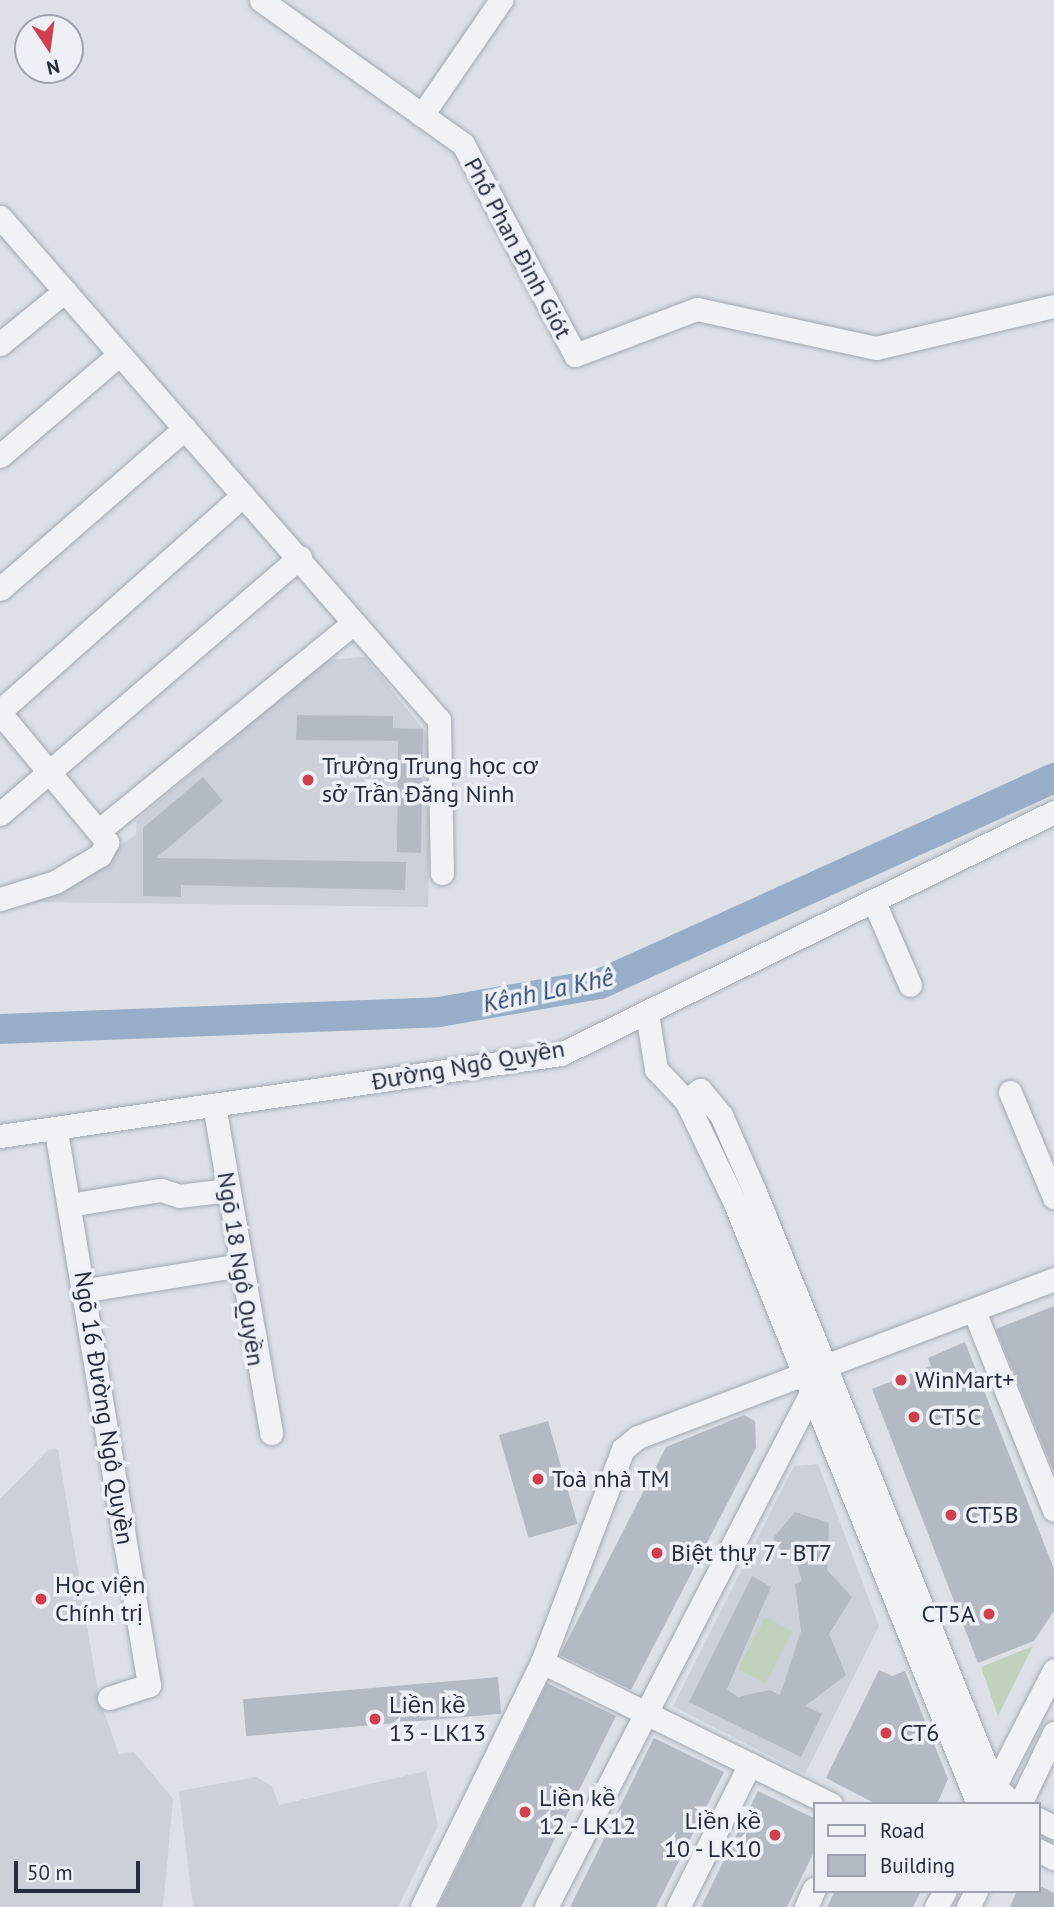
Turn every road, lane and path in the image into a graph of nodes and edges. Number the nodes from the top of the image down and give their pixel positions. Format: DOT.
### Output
graph roads {
  1 [pos="261,0"];
  2 [pos="501,0"];
  3 [pos="422,115"];
  4 [pos="0,216"];
  5 [pos="65,291"];
  6 [pos="1054,306"];
  7 [pos="0,344"];
  8 [pos="120,354"];
  9 [pos="185,428"];
  10 [pos="0,456"];
  11 [pos="243,495"];
  12 [pos="300,557"];
  13 [pos="0,589"];
  14 [pos="352,623"];
  15 [pos="0,712"];
  16 [pos="53,772"];
  17 [pos="1054,812"];
  18 [pos="0,814"];
  19 [pos="102,828"];
  20 [pos="442,873"];
  21 [pos="0,899"];
  22 [pos="875,904"];
  23 [pos="910,985"];
  24 [pos="647,1014"];
  25 [pos="1010,1092"];
  26 [pos="685,1101"];
  27 [pos="214,1105"];
  28 [pos="56,1131"];
  29 [pos="0,1136"];
  30 [pos="228,1190"];
  31 [pos="1054,1197"];
  32 [pos="69,1205"];
  33 [pos="241,1265"];
  34 [pos="1054,1279"];
  35 [pos="86,1290"];
  36 [pos="974,1311"];
  37 [pos="823,1368"];
  38 [pos="806,1387"];
  39 [pos="271,1433"];
  40 [pos="1054,1510"];
  41 [pos="542,1662"];
  42 [pos="1054,1670"];
  43 [pos="109,1698"];
  44 [pos="648,1714"];
  45 [pos="1054,1733"];
  46 [pos="750,1764"];
  47 [pos="990,1795"];
  48 [pos="827,1802"];
  49 [pos="977,1802"];
  50 [pos="1008,1802"];
  51 [pos="1021,1802"];
  52 [pos="422,1907"];
  53 [pos="546,1907"];
  54 [pos="678,1907"];
  1 -- 3 [label="street, Phố Phan Đình Giót"];
  2 -- 3 [label="street"];
  3 -- 6 [label="street, Phố Phan Đình Giót"];
  4 -- 5 [label="street"];
  5 -- 7 [label="street"];
  5 -- 8 [label="street"];
  8 -- 9 [label="street"];
  8 -- 10 [label="street"];
  9 -- 11 [label="street"];
  9 -- 13 [label="street"];
  11 -- 12 [label="street"];
  11 -- 15 [label="street"];
  12 -- 14 [label="street"];
  12 -- 16 [label="street"];
  14 -- 19 [label="street"];
  14 -- 20 [label="street"];
  15 -- 16 [label="street"];
  16 -- 18 [label="street"];
  16 -- 19 [label="street"];
  17 -- 22 [label="street, Đường Ngô Quyền"];
  19 -- 21 [label="street"];
  22 -- 23 [label="street"];
  22 -- 24 [label="street, Đường Ngô Quyền"];
  24 -- 26 [label="street"];
  24 -- 27 [label="street, Đường Ngô Quyền"];
  25 -- 31 [label="street"];
  26 -- 37 [label="street"];
  26 -- 38 [label="street"];
  27 -- 28 [label="street, Đường Ngô Quyền"];
  27 -- 30 [label="street, Ngõ 18 Ngô Quyền"];
  28 -- 29 [label="street, Đường Ngô Quyền"];
  28 -- 32 [label="street, Ngõ 16 Đường Ngô Quyền"];
  30 -- 32 [label="street"];
  30 -- 33 [label="street, Ngõ 18 Ngô Quyền"];
  32 -- 35 [label="street, Ngõ 16 Đường Ngô Quyền"];
  33 -- 35 [label="street"];
  33 -- 39 [label="street, Ngõ 18 Ngô Quyền"];
  34 -- 36 [label="street"];
  35 -- 43 [label="street, Ngõ 16 Đường Ngô Quyền"];
  36 -- 37 [label="street"];
  36 -- 40 [label="street"];
  37 -- 38 [label="street"];
  37 -- 47 [label="street"];
  38 -- 41 [label="street"];
  38 -- 44 [label="street"];
  38 -- 49 [label="street"];
  41 -- 44 [label="street"];
  41 -- 52 [label="street"];
  42 -- 47 [label="street"];
  44 -- 46 [label="street"];
  44 -- 53 [label="street"];
  45 -- 51 [label="street"];
  46 -- 48 [label="street"];
  46 -- 54 [label="street"];
  47 -- 50 [label="street"];
}
